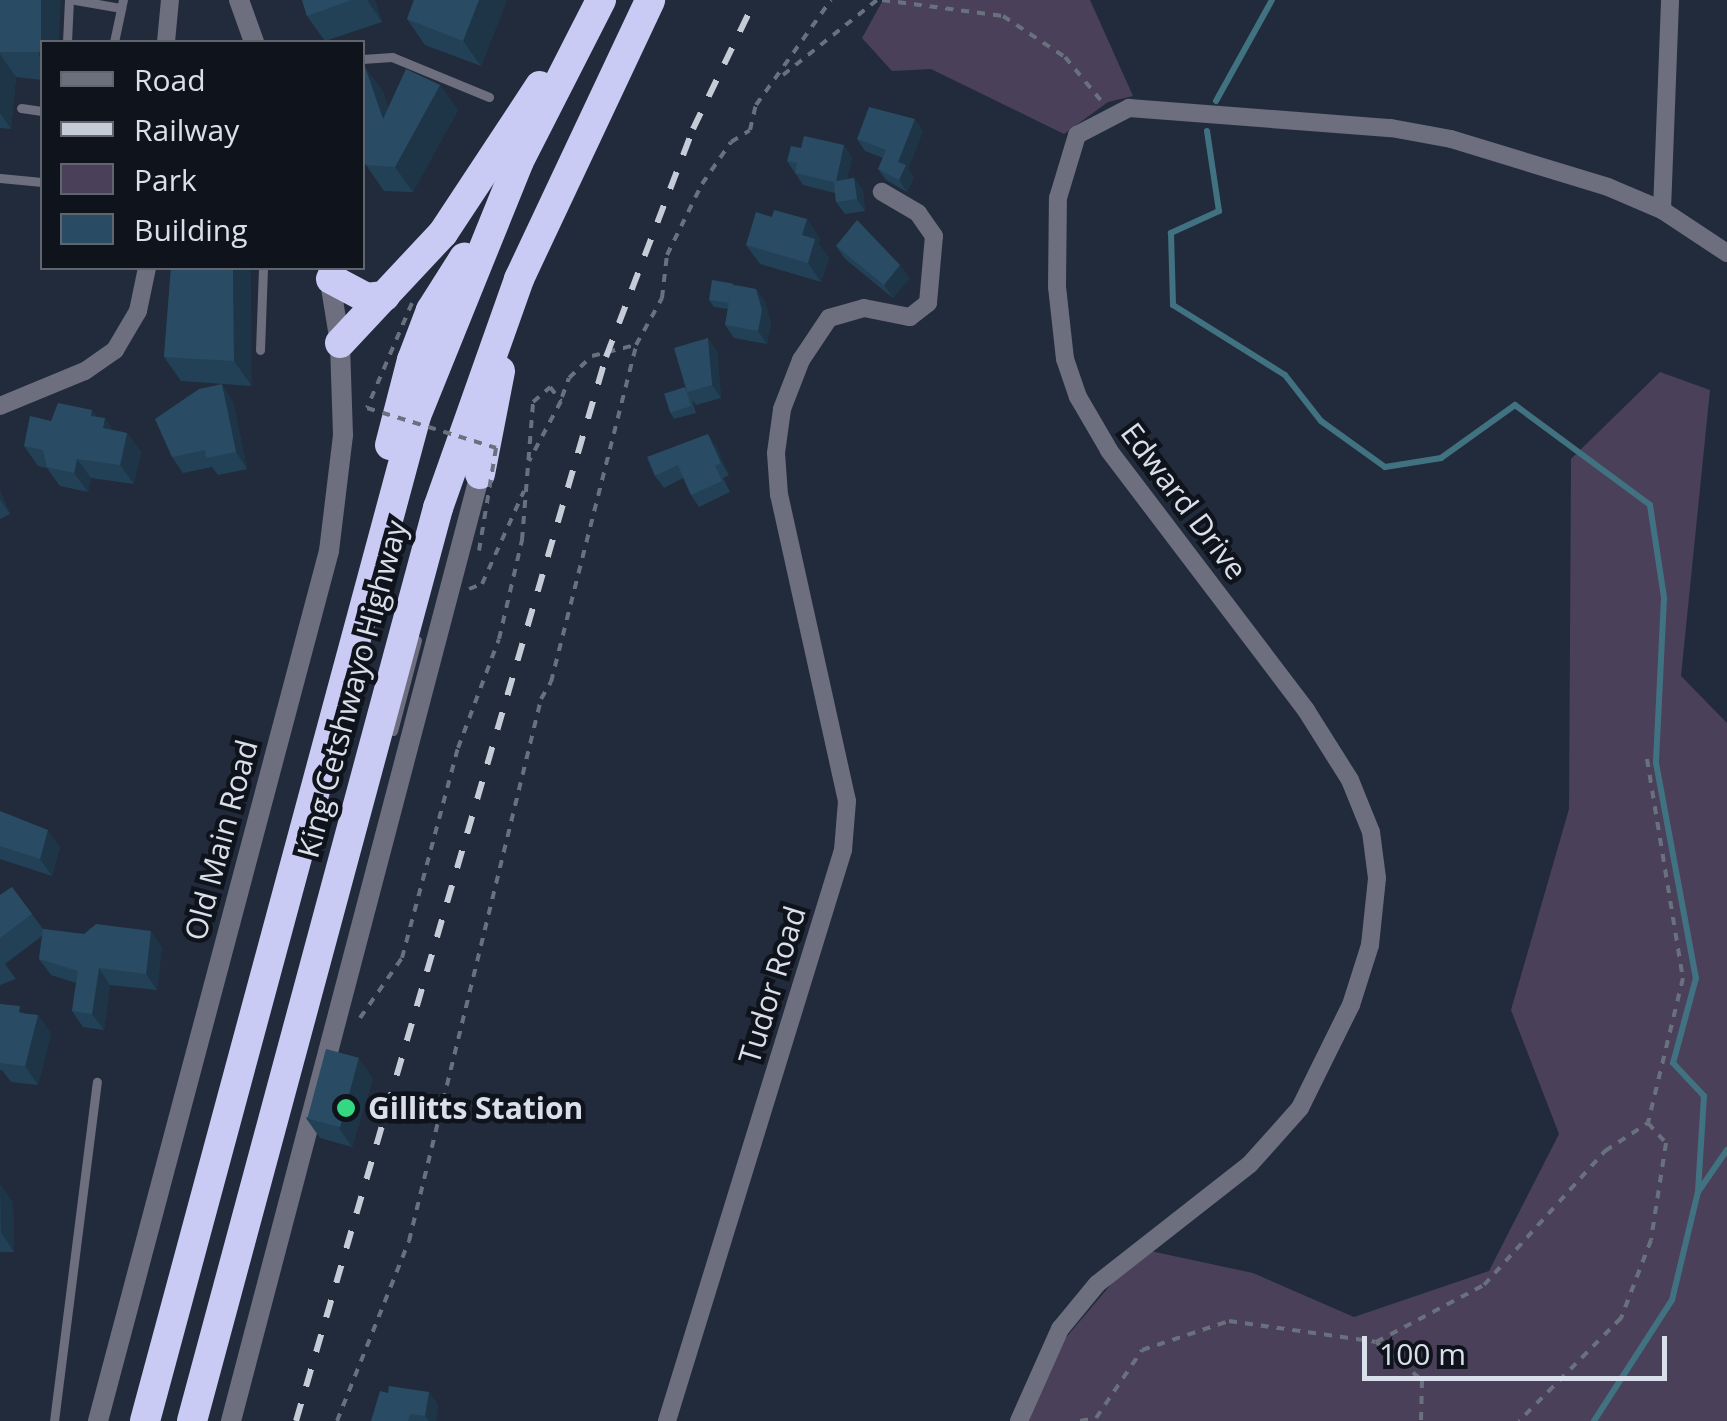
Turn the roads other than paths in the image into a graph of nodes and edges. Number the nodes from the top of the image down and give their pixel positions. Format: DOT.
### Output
graph roads {
  1 [pos="72,0"];
  2 [pos="170,0"];
  3 [pos="239,0"];
  4 [pos="601,0"];
  5 [pos="650,0"];
  6 [pos="1670,0"];
  7 [pos="122,4"];
  8 [pos="67,40"];
  9 [pos="114,40"];
  10 [pos="166,40"];
  11 [pos="253,40"];
  12 [pos="365,59"];
  13 [pos="488,97"];
  14 [pos="21,108"];
  15 [pos="40,111"];
  16 [pos="0,178"];
  17 [pos="40,182"];
  18 [pos="882,192"];
  19 [pos="1662,210"];
  20 [pos="1727,253"];
  21 [pos="147,270"];
  22 [pos="263,270"];
  23 [pos="329,274"];
  24 [pos="518,279"];
  25 [pos="398,299"];
  26 [pos="340,343"];
  27 [pos="260,350"];
  28 [pos="0,406"];
  29 [pos="480,474"];
  30 [pos="96,1082"];
  31 [pos="54,1421"];
  32 [pos="98,1421"];
  33 [pos="145,1421"];
  34 [pos="192,1421"];
  35 [pos="232,1421"];
  36 [pos="667,1421"];
  37 [pos="1019,1421"];
  1 -- 7 [label="lane"];
  1 -- 8 [label="lane"];
  2 -- 10 [label="street"];
  3 -- 11 [label="street"];
  4 -- 25 [label="highway"];
  4 -- 33 [label="highway, King Cetshwayo Highway"];
  5 -- 24 [label="highway, King Cetshwayo Highway"];
  6 -- 19 [label="street"];
  7 -- 9 [label="lane"];
  12 -- 13 [label="lane"];
  14 -- 15 [label="lane"];
  16 -- 17 [label="lane"];
  18 -- 36 [label="street, Tudor Road"];
  19 -- 20 [label="street"];
  19 -- 37 [label="street, Edward Drive"];
  21 -- 28 [label="street"];
  22 -- 27 [label="lane"];
  23 -- 25 [label="highway"];
  23 -- 26 [label="street, Old Main Road"];
  24 -- 29 [label="highway"];
  24 -- 34 [label="highway, King Cetshwayo Highway"];
  25 -- 26 [label="highway"];
  26 -- 32 [label="street, Old Main Road"];
  29 -- 35 [label="street"];
  30 -- 31 [label="lane"];
}
